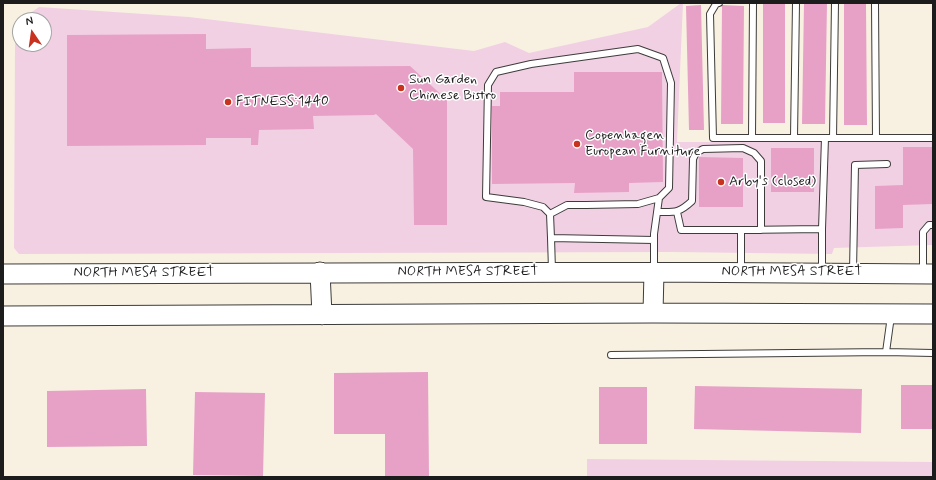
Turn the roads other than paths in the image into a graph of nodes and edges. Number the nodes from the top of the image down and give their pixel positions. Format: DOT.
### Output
graph roads {
  1 [pos="719,3"];
  2 [pos="753,3"];
  3 [pos="796,3"];
  4 [pos="836,3"];
  5 [pos="875,3"];
  6 [pos="752,137"];
  7 [pos="794,138"];
  8 [pos="825,138"];
  9 [pos="833,138"];
  10 [pos="876,138"];
  11 [pos="933,138"];
  12 [pos="887,164"];
  13 [pos="658,198"];
  14 [pos="657,212"];
  15 [pos="677,212"];
  16 [pos="550,214"];
  17 [pos="933,225"];
  18 [pos="822,229"];
  19 [pos="741,230"];
  20 [pos="761,230"];
  21 [pos="551,238"];
  22 [pos="654,240"];
  23 [pos="320,272"];
  24 [pos="552,272"];
  25 [pos="654,272"];
  26 [pos="741,272"];
  27 [pos="822,272"];
  28 [pos="853,273"];
  29 [pos="3,274"];
  30 [pos="928,274"];
  31 [pos="652,314"];
  32 [pos="891,314"];
  33 [pos="933,314"];
  34 [pos="322,315"];
  35 [pos="3,316"];
  36 [pos="886,352"];
  37 [pos="933,353"];
  38 [pos="611,355"];
  1 -- 6 [label="lane"];
  2 -- 6 [label="lane"];
  3 -- 7 [label="lane"];
  4 -- 9 [label="lane"];
  5 -- 10 [label="lane"];
  6 -- 7 [label="lane"];
  7 -- 8 [label="lane"];
  8 -- 9 [label="lane"];
  8 -- 18 [label="lane"];
  9 -- 10 [label="lane"];
  10 -- 11 [label="lane"];
  12 -- 28 [label="lane"];
  13 -- 14 [label="lane"];
  13 -- 16 [label="lane"];
  13 -- 16 [label="lane"];
  14 -- 15 [label="lane"];
  14 -- 22 [label="lane"];
  15 -- 19 [label="lane"];
  15 -- 20 [label="lane"];
  16 -- 21 [label="lane"];
  17 -- 30 [label="lane"];
  18 -- 20 [label="lane"];
  18 -- 27 [label="lane"];
  19 -- 20 [label="lane"];
  19 -- 26 [label="lane"];
  21 -- 22 [label="lane"];
  21 -- 24 [label="lane"];
  22 -- 25 [label="lane"];
  23 -- 24 [label="main road, NORTH MESA STREET"];
  23 -- 29 [label="main road, NORTH MESA STREET"];
  23 -- 34 [label="main road"];
  24 -- 25 [label="main road, NORTH MESA STREET"];
  25 -- 26 [label="main road, NORTH MESA STREET"];
  25 -- 31 [label="main road"];
  26 -- 27 [label="main road, NORTH MESA STREET"];
  27 -- 28 [label="main road, NORTH MESA STREET"];
  28 -- 30 [label="main road, NORTH MESA STREET"];
  31 -- 32 [label="main road"];
  31 -- 34 [label="main road"];
  32 -- 33 [label="main road"];
  32 -- 36 [label="lane"];
  34 -- 35 [label="main road"];
  36 -- 37 [label="lane"];
  36 -- 38 [label="lane"];
}
